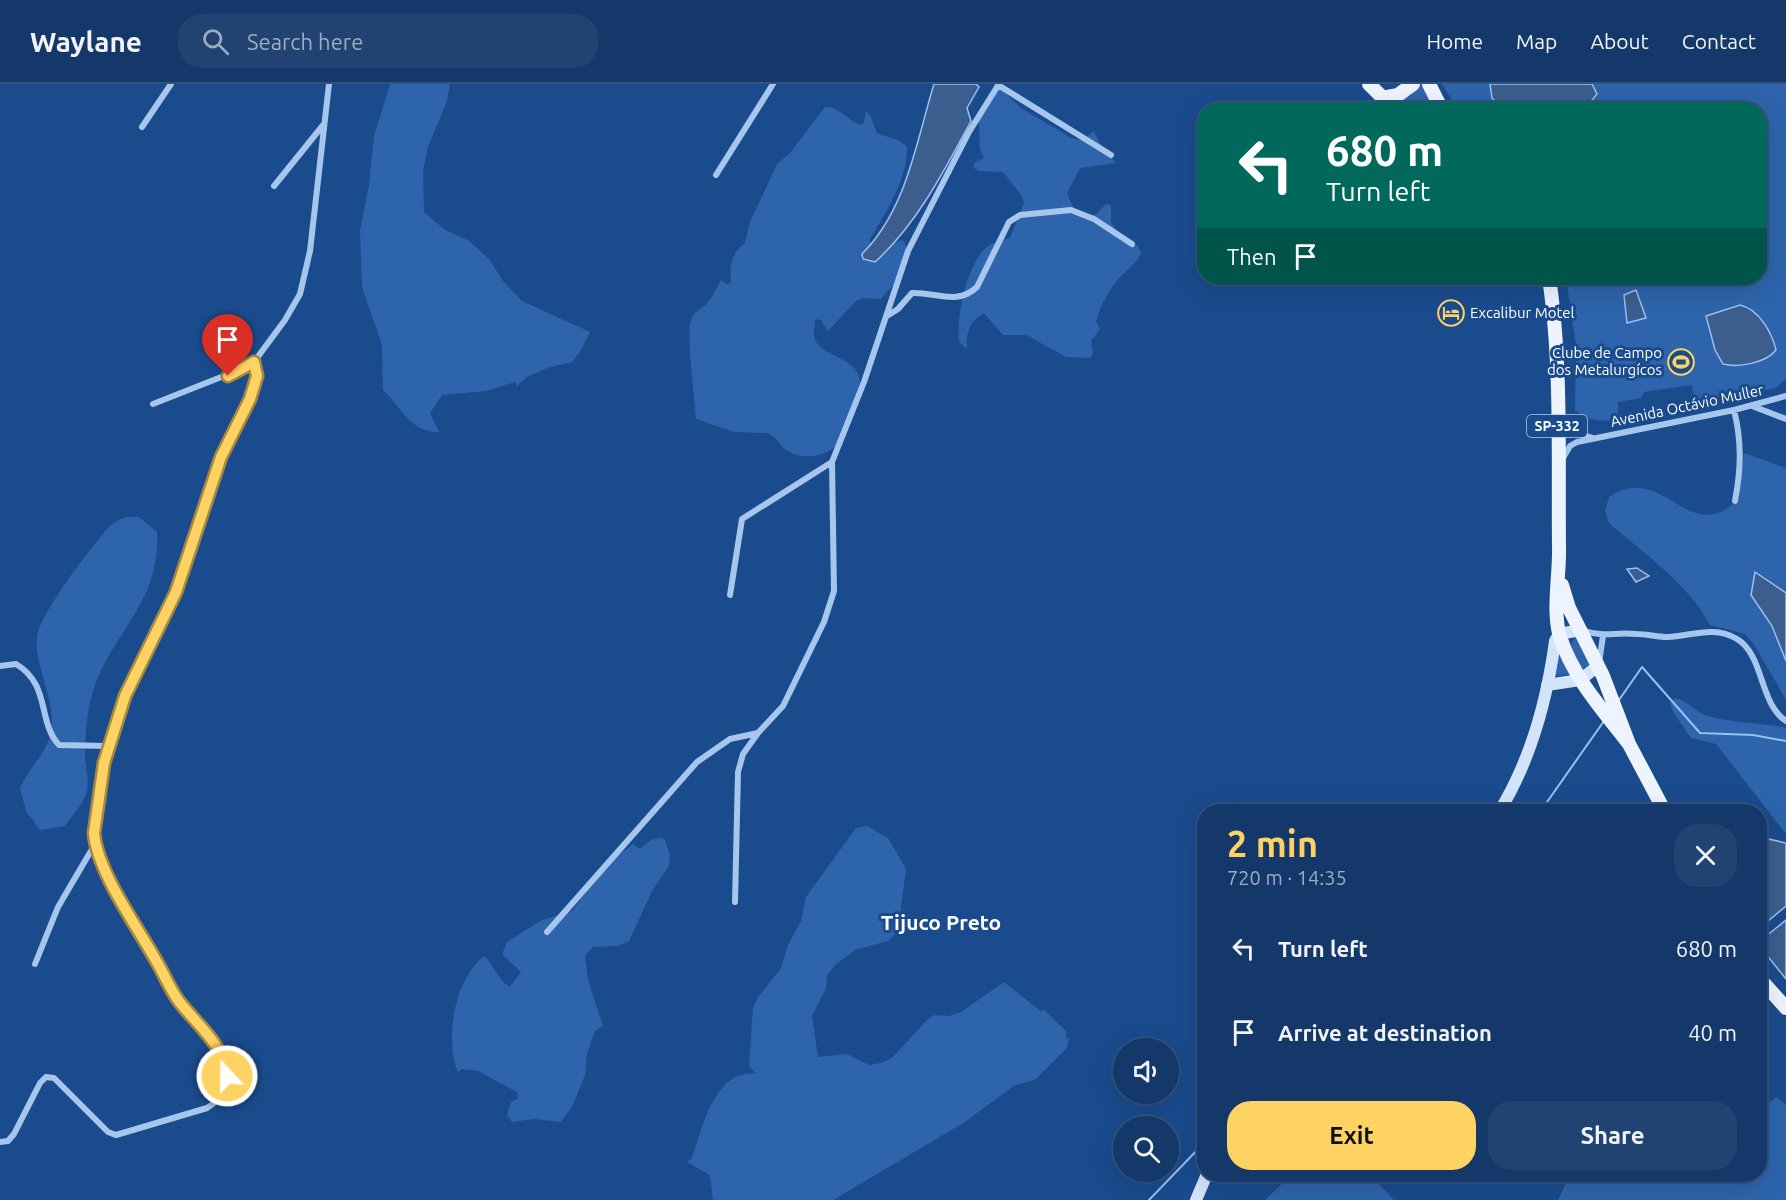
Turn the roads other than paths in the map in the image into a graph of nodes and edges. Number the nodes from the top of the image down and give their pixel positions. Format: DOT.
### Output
graph roads {
  1 [pos="171,84"];
  2 [pos="329,84"];
  3 [pos="773,84"];
  4 [pos="1369,84"];
  5 [pos="1413,84"];
  6 [pos="1429,84"];
  7 [pos="998,85"];
  8 [pos="1382,98"];
  9 [pos="1386,102"];
  10 [pos="1438,102"];
  11 [pos="324,124"];
  12 [pos="142,127"];
  13 [pos="1111,155"];
  14 [pos="716,175"];
  15 [pos="274,186"];
  16 [pos="1132,244"];
  17 [pos="1551,285"];
  18 [pos="886,316"];
  19 [pos="254,362"];
  20 [pos="1786,396"];
  21 [pos="153,404"];
  22 [pos="1751,406"];
  23 [pos="1734,410"];
  24 [pos="1786,419"];
  25 [pos="1557,427"];
  26 [pos="1594,439"];
  27 [pos="832,462"];
  28 [pos="1559,486"];
  29 [pos="1736,501"];
  30 [pos="1560,574"];
  31 [pos="730,595"];
  32 [pos="1581,630"];
  33 [pos="1559,634"];
  34 [pos="1603,636"];
  35 [pos="0,666"];
  36 [pos="1598,666"];
  37 [pos="1580,680"];
  38 [pos="1547,686"];
  39 [pos="1786,721"];
  40 [pos="758,733"];
  41 [pos="1629,744"];
  42 [pos="109,746"];
  43 [pos="1503,804"];
  44 [pos="1661,804"];
  45 [pos="95,844"];
  46 [pos="735,902"];
  47 [pos="547,932"];
  48 [pos="35,964"];
  49 [pos="1767,987"];
  50 [pos="1786,1008"];
  51 [pos="0,1142"];
  52 [pos="1204,1182"];
  53 [pos="1196,1200"];
  1 -- 12 [label="street"];
  2 -- 11 [label="street"];
  3 -- 14 [label="street"];
  4 -- 8 [label="main road"];
  5 -- 8 [label="main road"];
  6 -- 10 [label="main road"];
  7 -- 13 [label="street"];
  7 -- 18 [label="street"];
  8 -- 9 [label="main road"];
  11 -- 15 [label="street"];
  11 -- 19 [label="street"];
  16 -- 18 [label="street"];
  17 -- 25 [label="main road, SP-332"];
  18 -- 27 [label="street"];
  19 -- 21 [label="street"];
  19 -- 42 [label="street"];
  20 -- 22 [label="street, Avenida Octávio Muller"];
  22 -- 23 [label="street, Avenida Octávio Muller"];
  22 -- 24 [label="street"];
  23 -- 26 [label="street, Avenida Octávio Muller"];
  23 -- 29 [label="street"];
  25 -- 26 [label="street"];
  25 -- 28 [label="main road, SP-332"];
  26 -- 28 [label="street, Avenida Octávio Muller"];
  27 -- 31 [label="street"];
  27 -- 40 [label="street"];
  28 -- 30 [label="main road, SP-332"];
  30 -- 32 [label="main road, SP-332"];
  30 -- 33 [label="main road, SP-332"];
  32 -- 33 [label="main road"];
  32 -- 34 [label="street"];
  32 -- 36 [label="main road, SP-332"];
  33 -- 37 [label="main road, SP-332"];
  33 -- 38 [label="main road"];
  34 -- 36 [label="street"];
  34 -- 39 [label="street"];
  35 -- 42 [label="street"];
  36 -- 37 [label="main road"];
  36 -- 41 [label="main road, SP-332"];
  37 -- 38 [label="main road"];
  37 -- 41 [label="main road, SP-332"];
  38 -- 43 [label="main road"];
  40 -- 46 [label="street"];
  40 -- 47 [label="street"];
  41 -- 44 [label="main road, SP-332"];
  42 -- 45 [label="street"];
  45 -- 48 [label="street"];
  45 -- 51 [label="street"];
  49 -- 50 [label="main road"];
  52 -- 53 [label="main road"];
}
